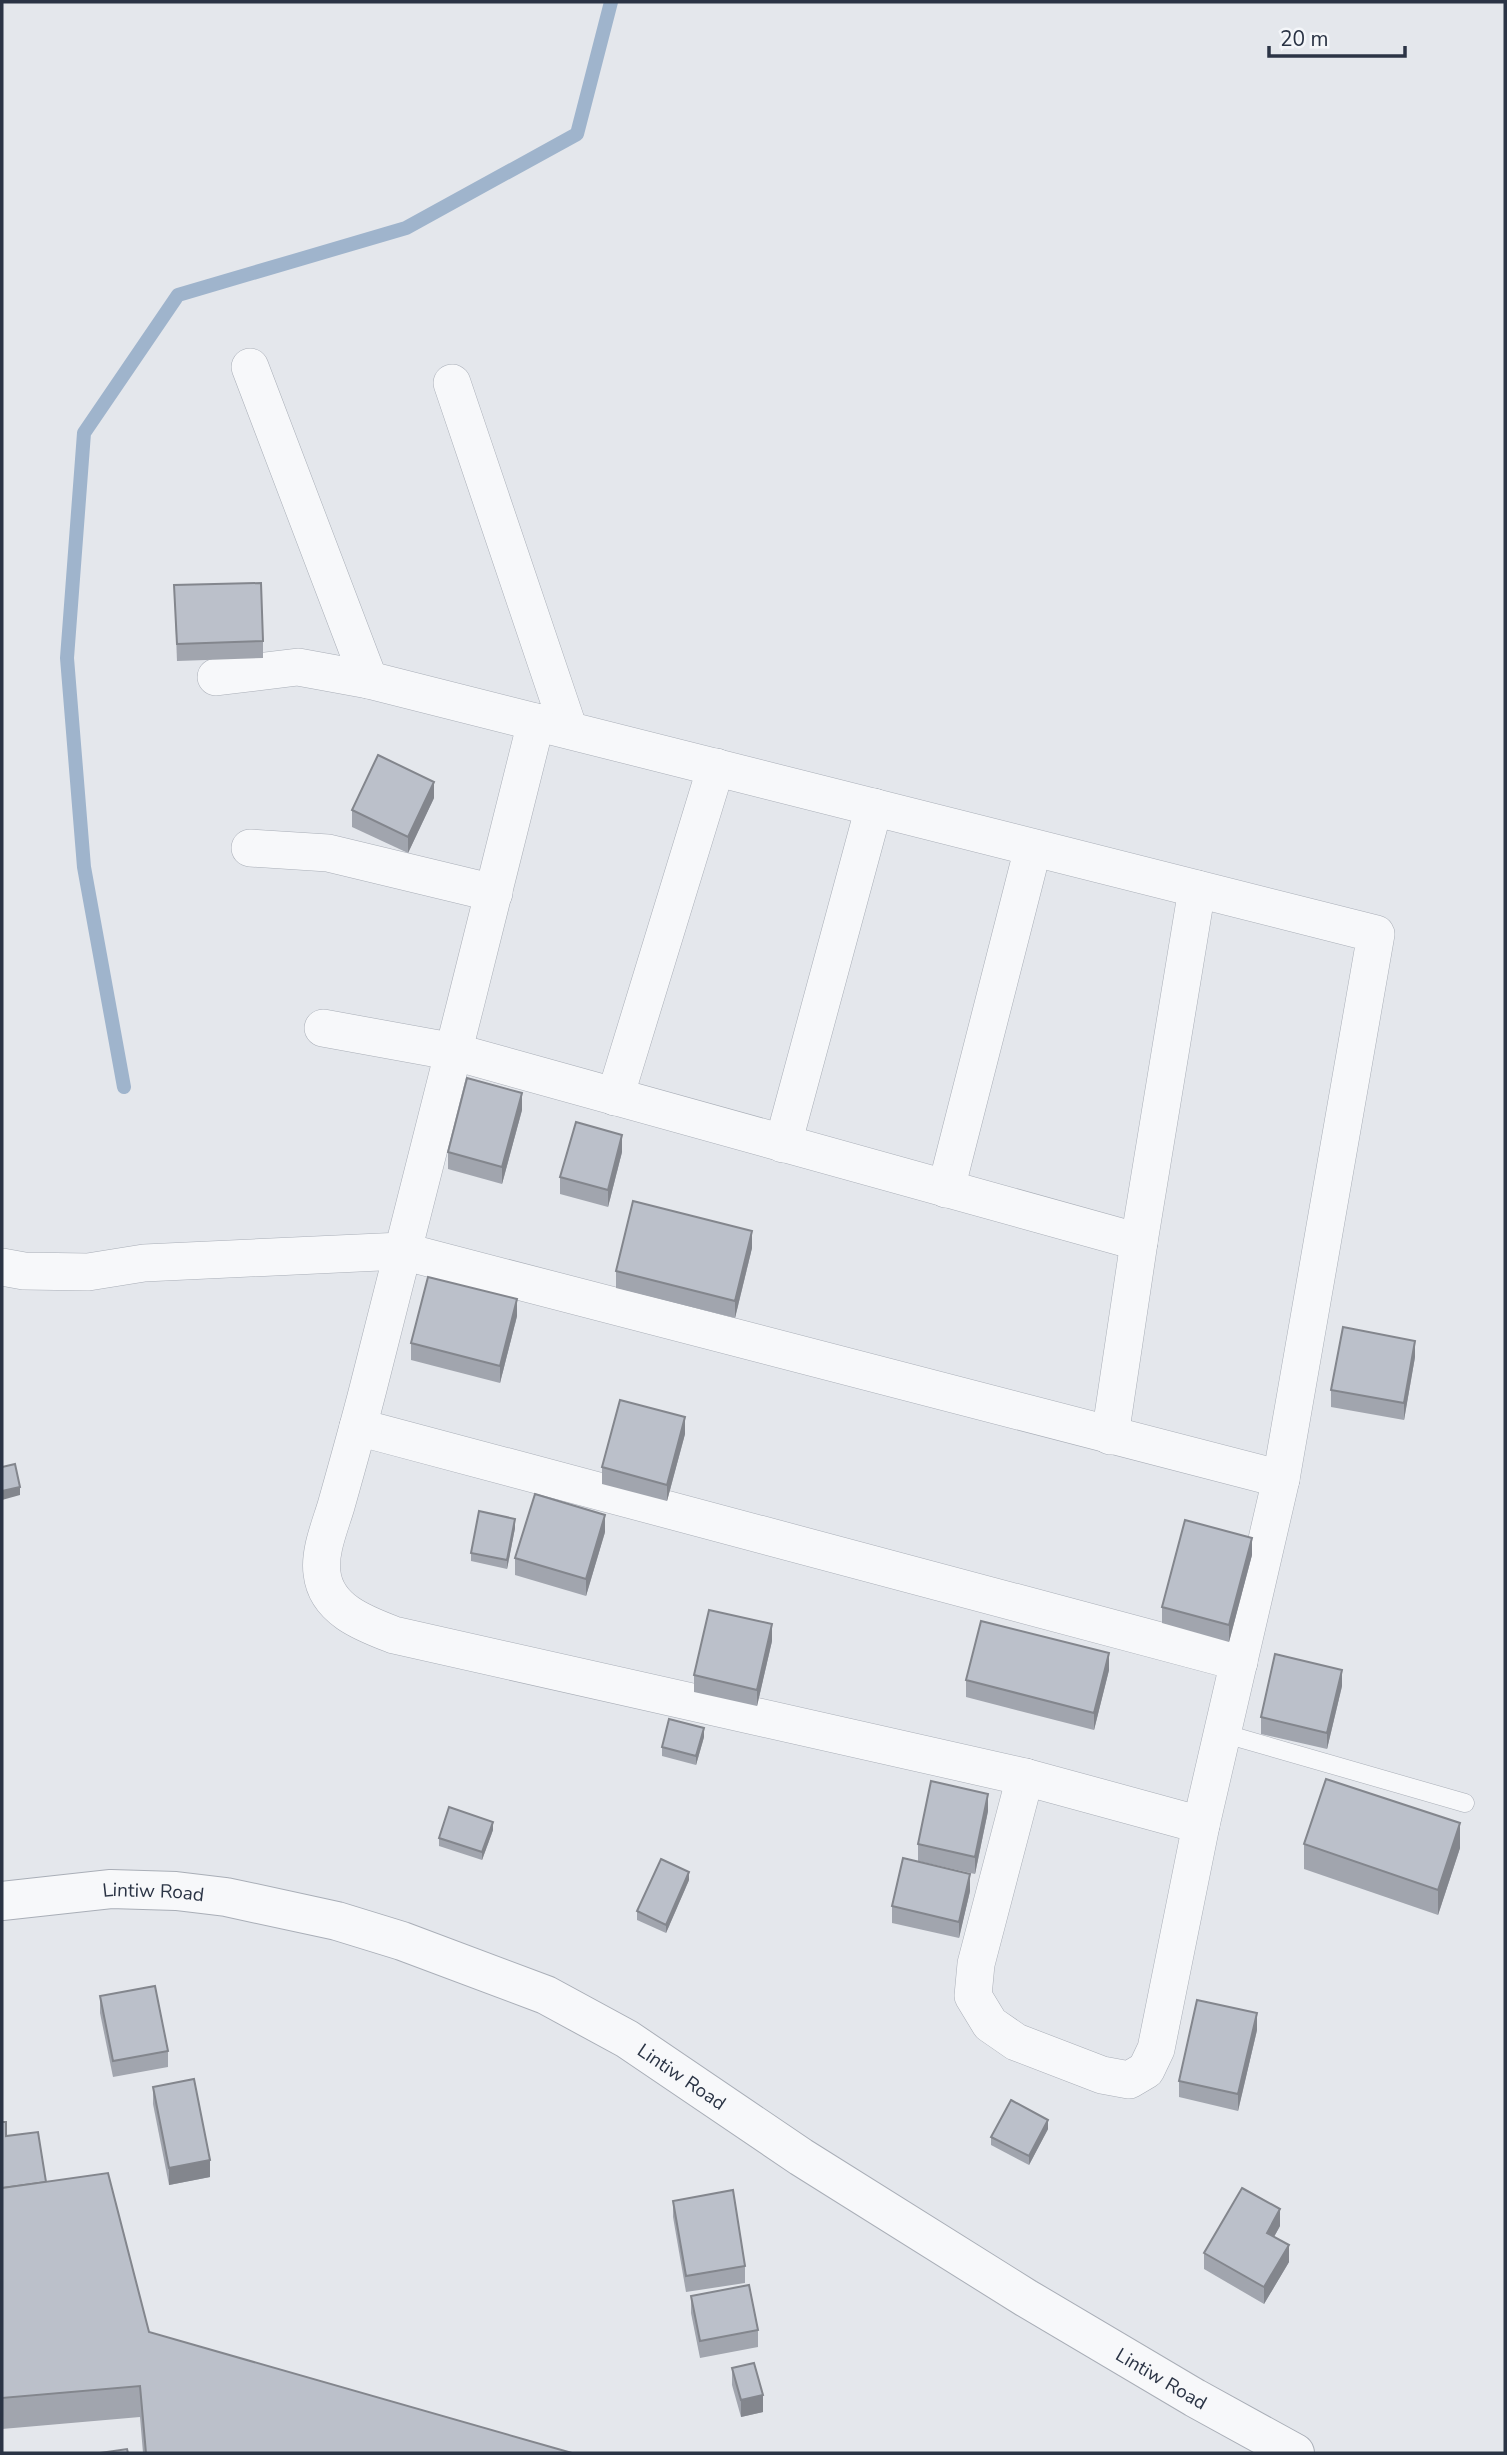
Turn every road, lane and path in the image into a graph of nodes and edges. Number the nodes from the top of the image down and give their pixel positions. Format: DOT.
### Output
graph roads {
  1 [pos="250,367"];
  2 [pos="452,383"];
  3 [pos="216,677"];
  4 [pos="369,680"];
  5 [pos="552,726"];
  6 [pos="716,767"];
  7 [pos="874,807"];
  8 [pos="250,848"];
  9 [pos="1033,848"];
  10 [pos="1197,889"];
  11 [pos="495,893"];
  12 [pos="323,1028"];
  13 [pos="455,1052"];
  14 [pos="615,1097"];
  15 [pos="783,1144"];
  16 [pos="946,1189"];
  17 [pos="1139,1242"];
  18 [pos="402,1251"];
  19 [pos="2,1267"];
  20 [pos="358,1427"];
  21 [pos="1110,1436"];
  22 [pos="1281,1479"];
  23 [pos="1239,1662"];
  24 [pos="1222,1733"];
  25 [pos="1025,1777"];
  26 [pos="1465,1803"];
  27 [pos="1201,1825"];
  28 [pos="2,1901"];
  29 [pos="1295,2453"];
  1 -- 4 [label="street"];
  2 -- 5 [label="street"];
  3 -- 4 [label="street"];
  4 -- 5 [label="street"];
  5 -- 6 [label="street"];
  5 -- 11 [label="street"];
  6 -- 7 [label="street"];
  6 -- 14 [label="street"];
  7 -- 9 [label="street"];
  7 -- 15 [label="street"];
  8 -- 11 [label="street"];
  9 -- 10 [label="street"];
  9 -- 16 [label="street"];
  10 -- 17 [label="street"];
  10 -- 22 [label="street"];
  11 -- 13 [label="street"];
  12 -- 13 [label="street"];
  13 -- 14 [label="street"];
  13 -- 18 [label="street"];
  14 -- 15 [label="street"];
  15 -- 16 [label="street"];
  16 -- 17 [label="street"];
  17 -- 21 [label="street"];
  18 -- 19 [label="street"];
  18 -- 20 [label="street"];
  18 -- 21 [label="street"];
  20 -- 23 [label="street"];
  20 -- 25 [label="street"];
  21 -- 22 [label="street"];
  22 -- 23 [label="street"];
  23 -- 24 [label="street"];
  24 -- 26 [label="lane"];
  24 -- 27 [label="street"];
  25 -- 27 [label="street"];
  25 -- 27 [label="street"];
  28 -- 29 [label="street, Lintiw Road"];
}
